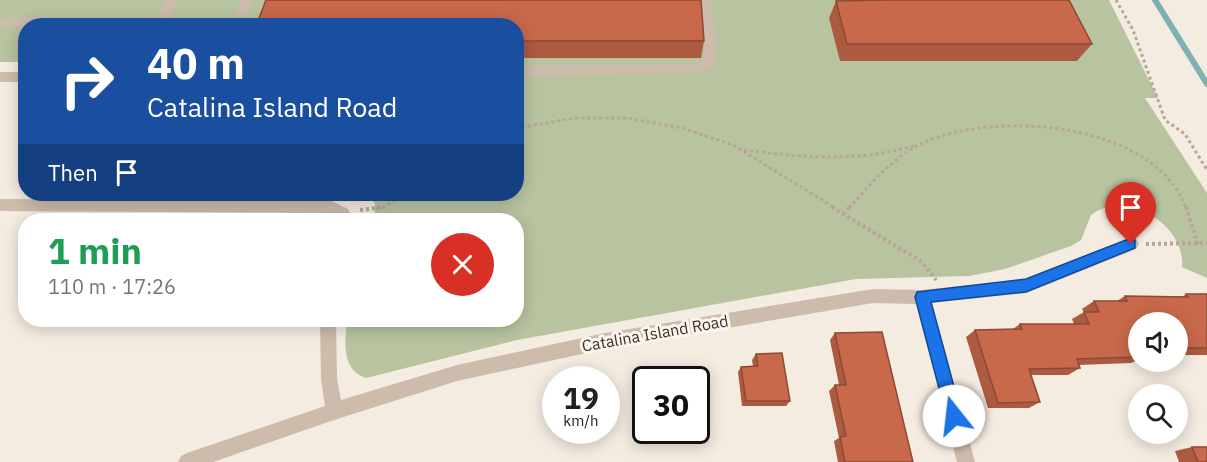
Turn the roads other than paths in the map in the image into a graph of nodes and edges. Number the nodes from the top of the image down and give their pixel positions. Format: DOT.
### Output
graph roads {
  1 [pos="171,0"];
  2 [pos="247,0"];
  3 [pos="704,0"];
  4 [pos="163,18"];
  5 [pos="240,18"];
  6 [pos="0,22"];
  7 [pos="18,22"];
  8 [pos="524,71"];
  9 [pos="0,77"];
  10 [pos="18,77"];
  11 [pos="0,205"];
  12 [pos="340,213"];
  13 [pos="1131,244"];
  14 [pos="922,297"];
  15 [pos="328,327"];
  16 [pos="334,411"];
  17 [pos="187,462"];
  18 [pos="966,462"];
  1 -- 4 [label="street"];
  2 -- 5 [label="street"];
  3 -- 8 [label="street"];
  6 -- 7 [label="street"];
  9 -- 10 [label="street"];
  11 -- 12 [label="street"];
  13 -- 14 [label="street, Catalina Island Road"];
  14 -- 16 [label="street, Catalina Island Road"];
  14 -- 18 [label="street"];
  15 -- 16 [label="street"];
  16 -- 17 [label="street, Catalina Island Road"];
}
